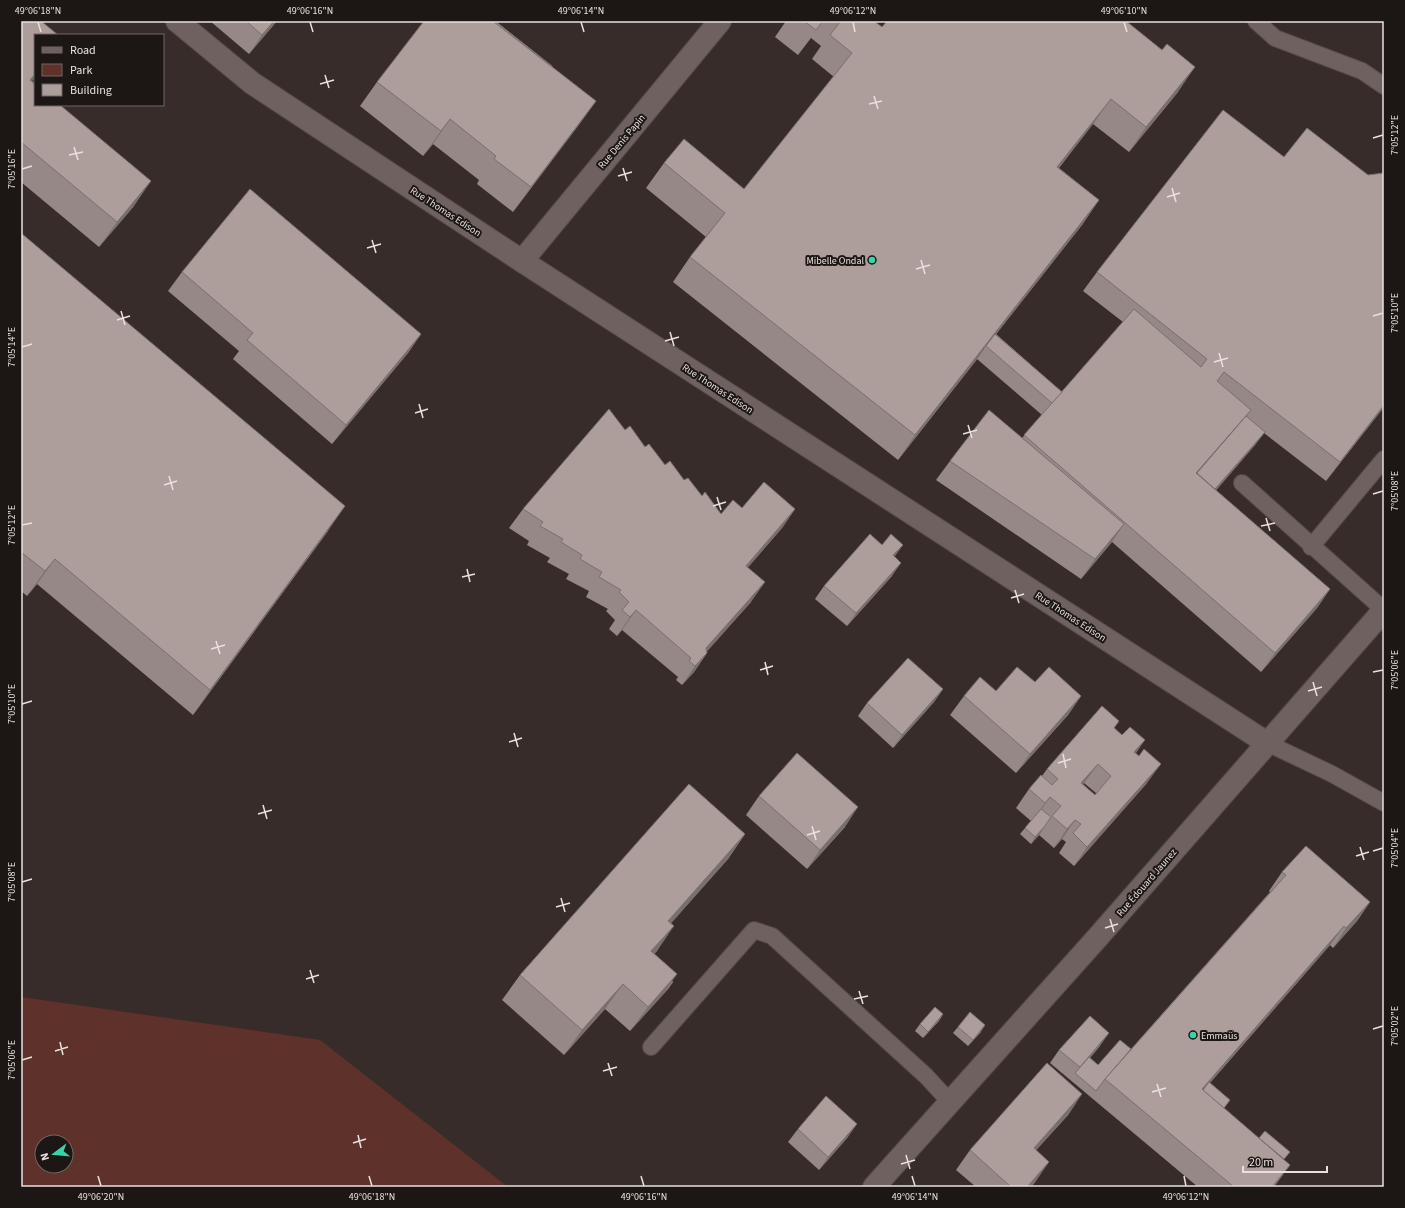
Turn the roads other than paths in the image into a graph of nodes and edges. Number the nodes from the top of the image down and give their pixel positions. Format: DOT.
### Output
graph roads {
  1 [pos="177,21"];
  2 [pos="720,21"];
  3 [pos="1256,21"];
  4 [pos="1384,86"];
  5 [pos="522,261"];
  6 [pos="1384,459"];
  7 [pos="1242,483"];
  8 [pos="1311,547"];
  9 [pos="1384,610"];
  10 [pos="1267,743"];
  11 [pos="1384,803"];
  12 [pos="651,1047"];
  13 [pos="950,1102"];
  14 [pos="874,1187"];
  1 -- 5 [label="street, Rue Thomas Edison"];
  2 -- 5 [label="street, Rue Denis Papin"];
  3 -- 4 [label="lane"];
  5 -- 10 [label="street, Rue Thomas Edison"];
  6 -- 8 [label="lane"];
  7 -- 8 [label="lane"];
  8 -- 9 [label="lane"];
  9 -- 10 [label="street, Rue Édouard Jaunez"];
  10 -- 11 [label="lane"];
  10 -- 13 [label="street, Rue Édouard Jaunez"];
  12 -- 13 [label="lane"];
  13 -- 14 [label="street, Rue Édouard Jaunez"];
}
